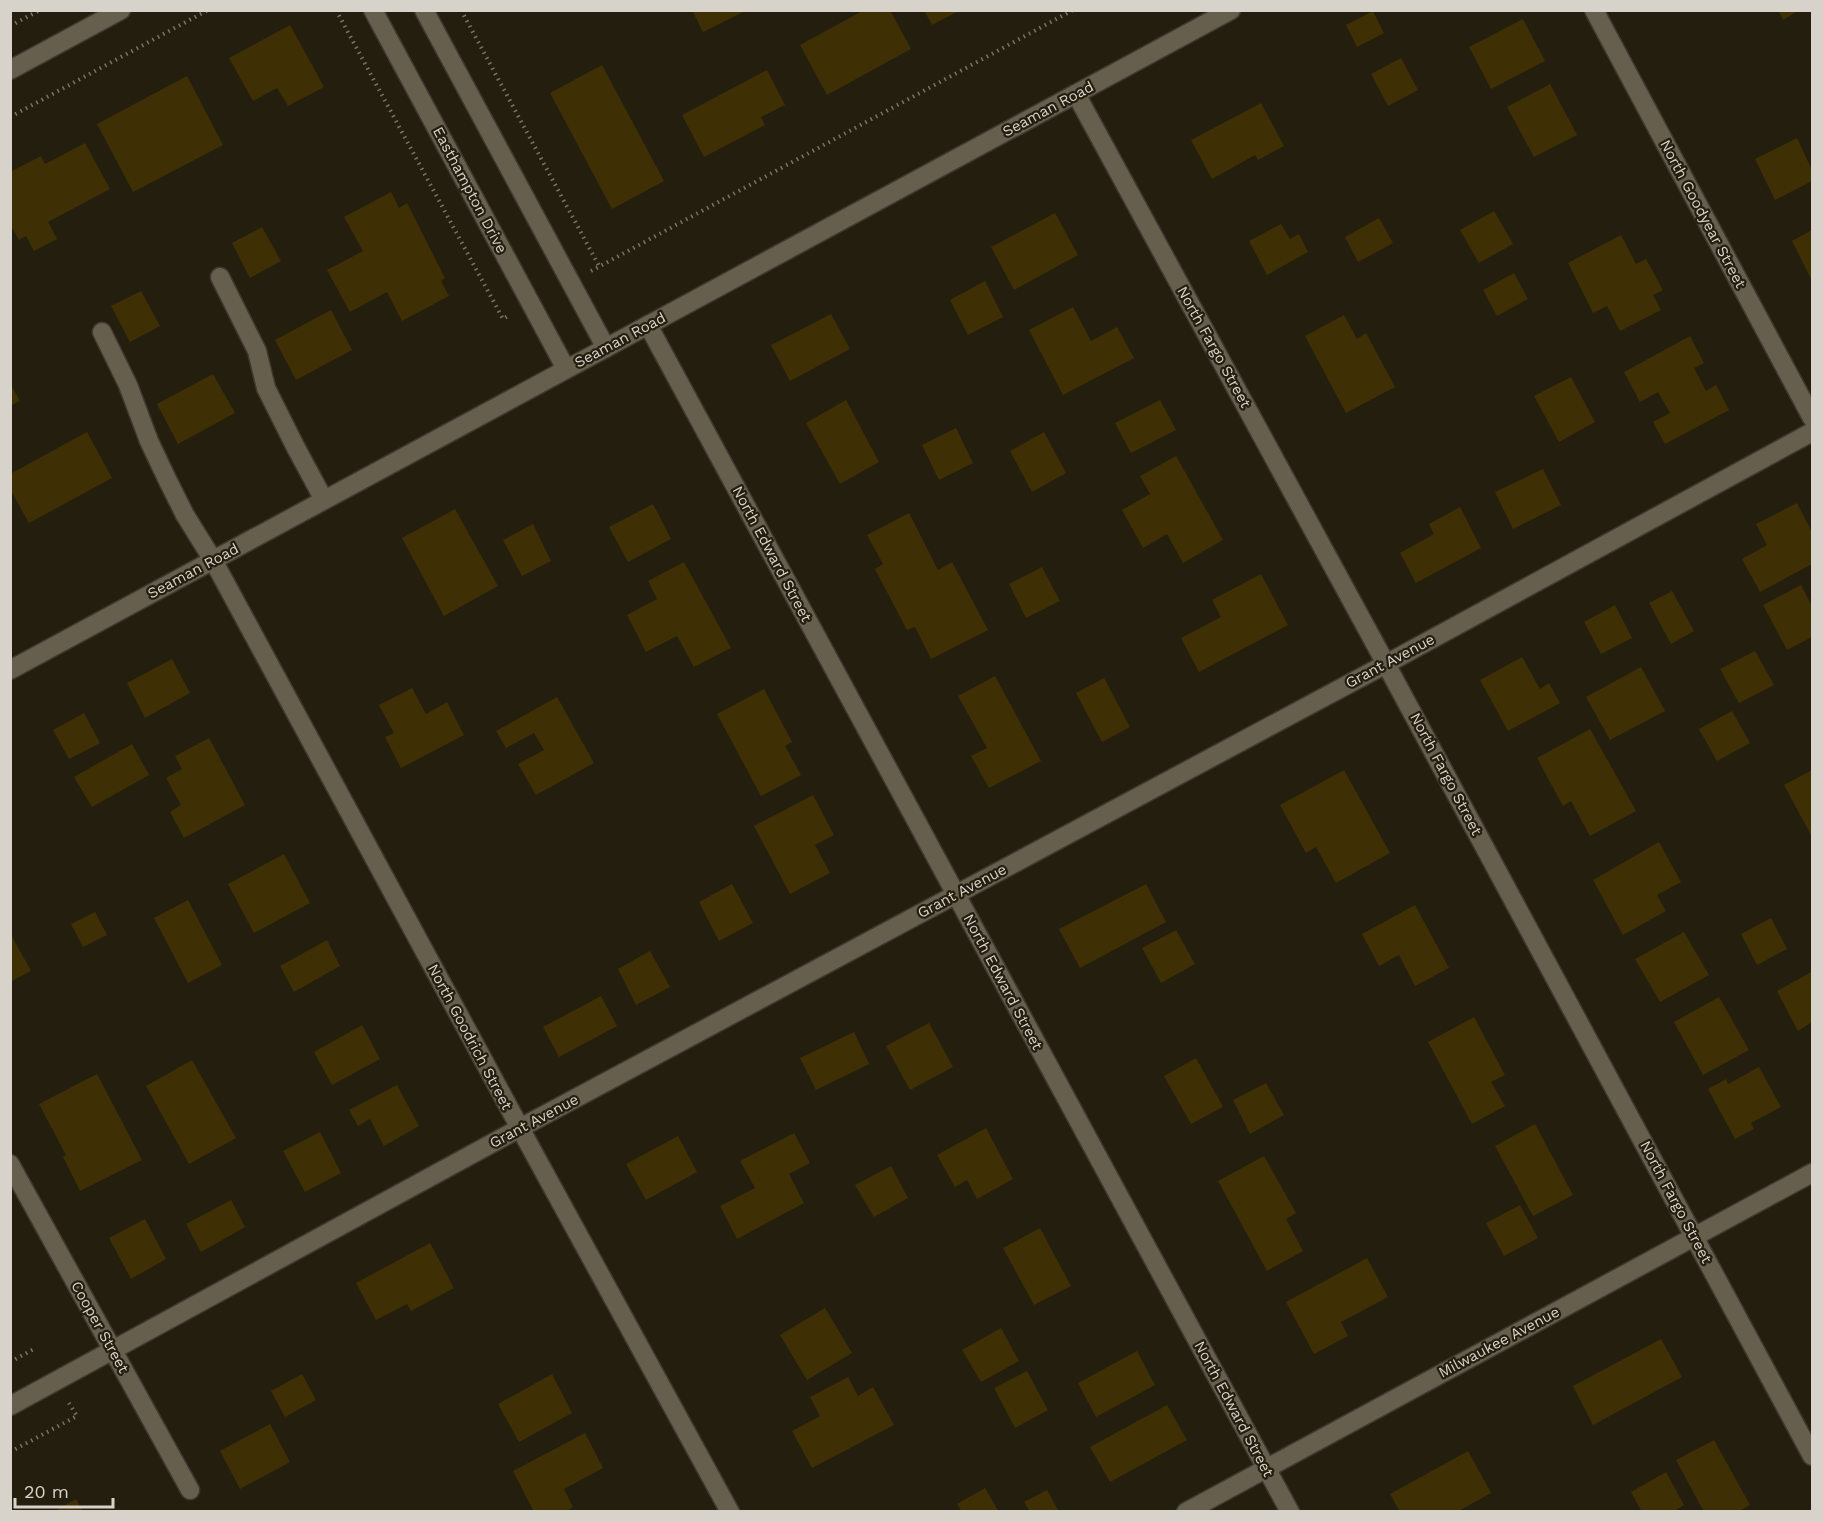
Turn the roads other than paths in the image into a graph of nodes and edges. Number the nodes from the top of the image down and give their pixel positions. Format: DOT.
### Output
graph roads {
  1 [pos="121,10"];
  2 [pos="373,10"];
  3 [pos="424,10"];
  4 [pos="1230,10"];
  5 [pos="1594,10"];
  6 [pos="10,70"];
  7 [pos="1076,94"];
  8 [pos="220,277"];
  9 [pos="648,325"];
  10 [pos="102,332"];
  11 [pos="606,348"];
  12 [pos="566,369"];
  13 [pos="1812,418"];
  14 [pos="1812,432"];
  15 [pos="324,500"];
  16 [pos="213,561"];
  17 [pos="1386,664"];
  18 [pos="10,670"];
  19 [pos="956,895"];
  20 [pos="520,1128"];
  21 [pos="10,1164"];
  22 [pos="1812,1173"];
  23 [pos="1695,1237"];
  24 [pos="112,1351"];
  25 [pos="10,1406"];
  26 [pos="1812,1456"];
  27 [pos="1266,1468"];
  28 [pos="190,1490"];
  29 [pos="730,1512"];
  30 [pos="1186,1512"];
  31 [pos="1290,1512"];
  1 -- 6 [label="street"];
  2 -- 12 [label="street, Easthampton Drive"];
  3 -- 11 [label="street"];
  4 -- 7 [label="street, Seaman Road"];
  5 -- 13 [label="street, North Goodyear Street"];
  7 -- 9 [label="street, Seaman Road"];
  7 -- 17 [label="street, North Fargo Street"];
  8 -- 15 [label="street"];
  9 -- 11 [label="street, Seaman Road"];
  9 -- 19 [label="street, North Edward Street"];
  10 -- 16 [label="street, North Goodrich Street"];
  11 -- 12 [label="street, Seaman Road"];
  12 -- 15 [label="street, Seaman Road"];
  14 -- 17 [label="street, Grant Avenue"];
  15 -- 16 [label="street, Seaman Road"];
  16 -- 18 [label="street, Seaman Road"];
  16 -- 20 [label="street, North Goodrich Street"];
  17 -- 19 [label="street, Grant Avenue"];
  17 -- 23 [label="street, North Fargo Street"];
  19 -- 20 [label="street, Grant Avenue"];
  19 -- 27 [label="street, North Edward Street"];
  20 -- 24 [label="street, Grant Avenue"];
  20 -- 29 [label="street, North Goodrich Street"];
  21 -- 24 [label="street, Cooper Street"];
  22 -- 23 [label="street, Milwaukee Avenue"];
  23 -- 26 [label="street, North Fargo Street"];
  23 -- 27 [label="street, Milwaukee Avenue"];
  24 -- 25 [label="street, Grant Avenue"];
  24 -- 28 [label="street, Cooper Street"];
  27 -- 30 [label="street, Milwaukee Avenue"];
  27 -- 31 [label="street, North Edward Street"];
}
